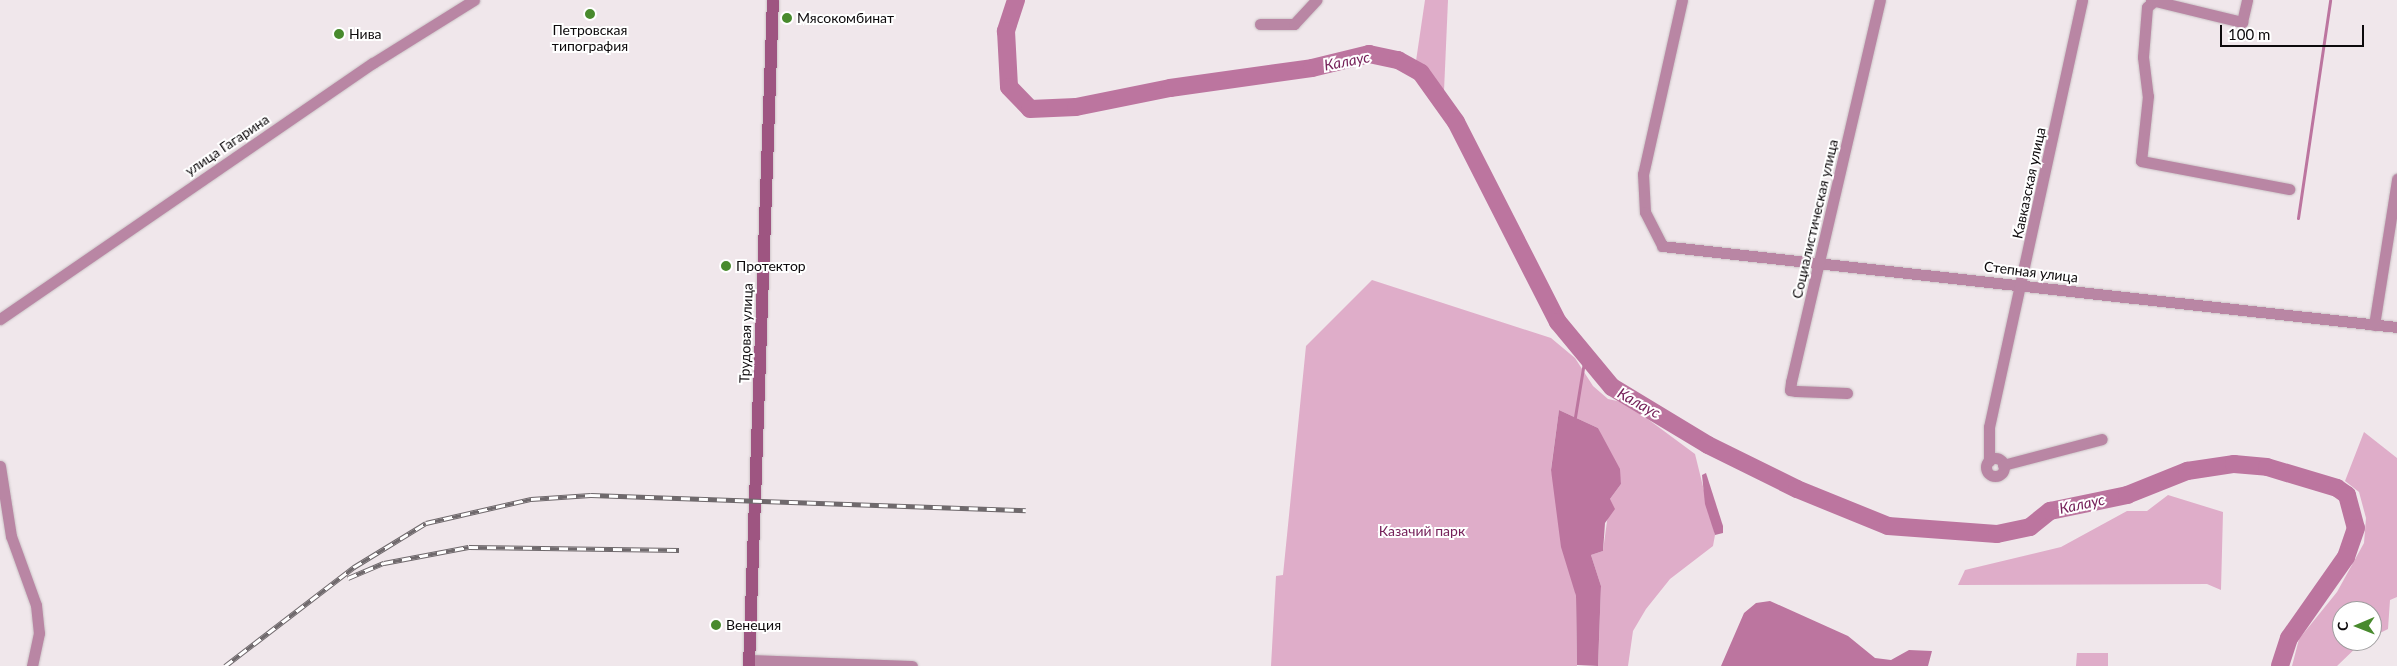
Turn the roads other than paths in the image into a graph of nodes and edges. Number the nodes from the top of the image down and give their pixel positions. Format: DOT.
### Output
graph roads {
  1 [pos="474,0"];
  2 [pos="773,0"];
  3 [pos="1316,0"];
  4 [pos="1682,0"];
  5 [pos="1880,0"];
  6 [pos="2082,0"];
  7 [pos="2153,0"];
  8 [pos="2247,0"];
  9 [pos="1260,24"];
  10 [pos="2397,179"];
  11 [pos="2289,189"];
  12 [pos="1823,261"];
  13 [pos="2022,287"];
  14 [pos="0,319"];
  15 [pos="2374,325"];
  16 [pos="2397,327"];
  17 [pos="1847,393"];
  18 [pos="2102,440"];
  19 [pos="0,466"];
  20 [pos="749,663"];
  21 [pos="32,666"];
  22 [pos="912,666"];
  1 -- 14 [label="street, улица Гагарина"];
  2 -- 20 [label="main road, Трудовая улица"];
  3 -- 9 [label="street"];
  4 -- 12 [label="street, Степная улица"];
  5 -- 12 [label="street, Социалистическая улица"];
  6 -- 13 [label="street, Кавказская улица"];
  7 -- 8 [label="street"];
  7 -- 11 [label="street"];
  10 -- 15 [label="street"];
  12 -- 13 [label="street, Степная улица"];
  12 -- 17 [label="street, Социалистическая улица"];
  13 -- 15 [label="street, Степная улица"];
  13 -- 18 [label="street, Кавказская улица"];
  15 -- 16 [label="street, Степная улица"];
  19 -- 21 [label="street"];
  20 -- 22 [label="street"];
}
